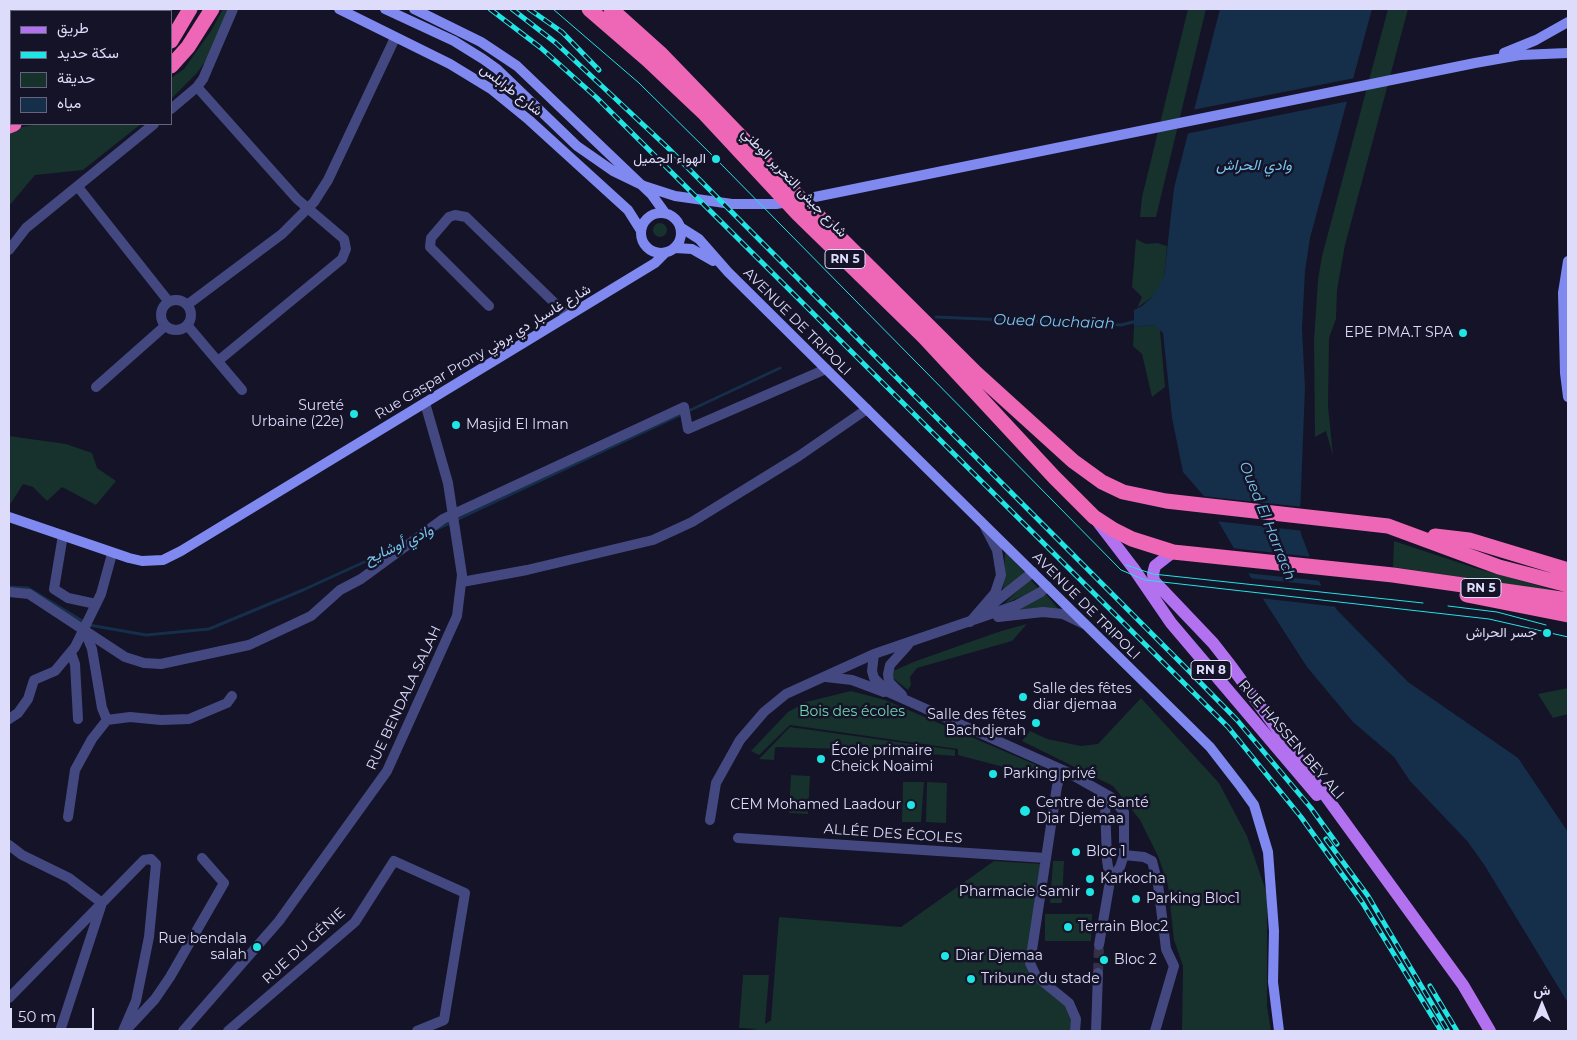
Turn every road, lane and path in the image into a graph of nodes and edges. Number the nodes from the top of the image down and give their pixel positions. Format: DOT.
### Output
graph roads {
  1 [pos="190,9"];
  2 [pos="212,9"];
  3 [pos="233,9"];
  4 [pos="339,9"];
  5 [pos="384,9"];
  6 [pos="414,9"];
  7 [pos="589,9"];
  8 [pos="611,9"];
  9 [pos="1568,22"];
  10 [pos="395,38"];
  11 [pos="172,40"];
  12 [pos="1568,53"];
  13 [pos="1475,63"];
  14 [pos="172,65"];
  15 [pos="197,87"];
  16 [pos="172,108"];
  17 [pos="153,125"];
  18 [pos="78,187"];
  19 [pos="308,209"];
  20 [pos="665,212"];
  21 [pos="680,226"];
  22 [pos="640,229"];
  23 [pos="649,249"];
  24 [pos="9,250"];
  25 [pos="670,250"];
  26 [pos="1568,261"];
  27 [pos="647,268"];
  28 [pos="728,272"];
  29 [pos="169,302"];
  30 [pos="187,305"];
  31 [pos="489,306"];
  32 [pos="568,316"];
  33 [pos="187,325"];
  34 [pos="165,326"];
  35 [pos="218,361"];
  36 [pos="826,369"];
  37 [pos="96,387"];
  38 [pos="242,390"];
  39 [pos="1568,397"];
  40 [pos="425,403"];
  41 [pos="867,409"];
  42 [pos="453,515"];
  43 [pos="9,517"];
  44 [pos="1094,517"];
  45 [pos="982,522"];
  46 [pos="1414,534"];
  47 [pos="63,535"];
  48 [pos="1173,552"];
  49 [pos="112,554"];
  50 [pos="1566,569"];
  51 [pos="1033,572"];
  52 [pos="1393,576"];
  53 [pos="462,582"];
  54 [pos="1568,585"];
  55 [pos="1047,586"];
  56 [pos="9,592"];
  57 [pos="1568,600"];
  58 [pos="96,604"];
  59 [pos="1514,604"];
  60 [pos="1568,609"];
  61 [pos="1568,615"];
  62 [pos="970,622"];
  63 [pos="1087,625"];
  64 [pos="84,629"];
  65 [pos="911,642"];
  66 [pos="71,653"];
  67 [pos="874,654"];
  68 [pos="824,677"];
  69 [pos="232,696"];
  70 [pos="911,702"];
  71 [pos="9,719"];
  72 [pos="78,719"];
  73 [pos="107,720"];
  74 [pos="1065,771"];
  75 [pos="1098,790"];
  76 [pos="68,816"];
  77 [pos="1338,816"];
  78 [pos="710,820"];
  79 [pos="738,838"];
  80 [pos="9,845"];
  81 [pos="1124,855"];
  82 [pos="202,858"];
  83 [pos="1046,858"];
  84 [pos="1110,881"];
  85 [pos="102,903"];
  86 [pos="1099,945"];
  87 [pos="1098,972"];
  88 [pos="9,998"];
  89 [pos="60,1031"];
  90 [pos="124,1031"];
  91 [pos="183,1031"];
  92 [pos="228,1031"];
  93 [pos="417,1031"];
  94 [pos="1076,1031"];
  95 [pos="1096,1031"];
  96 [pos="1155,1031"];
  97 [pos="1279,1031"];
  98 [pos="1490,1031"];
  1 -- 11 [label="highway"];
  2 -- 14 [label="highway"];
  3 -- 15 [label="street"];
  4 -- 10 [label="main road, شارع طرابلس"];
  5 -- 13 [label="main road"];
  6 -- 20 [label="main road, شارع طرابلس"];
  7 -- 44 [label="highway, شارع جيش التحرير الوطني / RN 5"];
  8 -- 46 [label="highway, شارع جيش التحرير الوطني / RN 5"];
  9 -- 13 [label="main road"];
  10 -- 19 [label="street"];
  10 -- 22 [label="main road, شارع طرابلس"];
  12 -- 13 [label="main road"];
  15 -- 16 [label="street"];
  15 -- 19 [label="street"];
  17 -- 18 [label="street"];
  18 -- 24 [label="street"];
  18 -- 29 [label="street"];
  19 -- 30 [label="street"];
  19 -- 35 [label="street"];
  20 -- 21 [label="main road"];
  20 -- 22 [label="main road"];
  21 -- 25 [label="main road"];
  21 -- 28 [label="main road, AVENUE DE TRIPOLI"];
  22 -- 23 [label="main road"];
  23 -- 25 [label="main road"];
  23 -- 27 [label="main road"];
  25 -- 27 [label="main road, Rue Gaspar Prony شارع غاسبار دي بروني"];
  25 -- 28 [label="main road, AVENUE DE TRIPOLI"];
  26 -- 39 [label="main road"];
  27 -- 32 [label="main road, Rue Gaspar Prony شارع غاسبار دي بروني"];
  28 -- 36 [label="main road, AVENUE DE TRIPOLI"];
  29 -- 30 [label="street"];
  29 -- 34 [label="street"];
  30 -- 33 [label="street"];
  31 -- 32 [label="street"];
  32 -- 40 [label="main road, Rue Gaspar Prony شارع غاسبار دي بروني"];
  33 -- 34 [label="street"];
  33 -- 35 [label="street"];
  34 -- 37 [label="street"];
  35 -- 38 [label="street"];
  36 -- 41 [label="main road, AVENUE DE TRIPOLI"];
  36 -- 42 [label="street"];
  40 -- 42 [label="street, RUE BENDALA SALAH"];
  40 -- 49 [label="main road, Rue Gaspar Prony شارع غاسبار دي بروني"];
  41 -- 45 [label="main road, AVENUE DE TRIPOLI"];
  41 -- 53 [label="street"];
  42 -- 53 [label="street, RUE BENDALA SALAH"];
  42 -- 64 [label="street"];
  43 -- 47 [label="main road, Rue Gaspar Prony شارع غاسبار دي بروني"];
  44 -- 48 [label="highway, RN 5"];
  44 -- 77 [label="main road, RUE HASSEN BEY ALI / RN 8"];
  45 -- 51 [label="main road, AVENUE DE TRIPOLI"];
  45 -- 62 [label="street"];
  46 -- 50 [label="highway"];
  46 -- 54 [label="highway, RN 5"];
  47 -- 49 [label="main road, Rue Gaspar Prony شارع غاسبار دي بروني"];
  47 -- 58 [label="street"];
  48 -- 52 [label="highway, RN 5"];
  48 -- 77 [label="main road, RUE HASSEN BEY ALI / RN 8"];
  49 -- 58 [label="street"];
  51 -- 55 [label="main road, AVENUE DE TRIPOLI"];
  51 -- 62 [label="street"];
  52 -- 57 [label="highway, RN 5"];
  52 -- 59 [label="highway"];
  53 -- 91 [label="street, RUE BENDALA SALAH"];
  55 -- 62 [label="street"];
  55 -- 63 [label="main road, AVENUE DE TRIPOLI"];
  56 -- 64 [label="street"];
  58 -- 64 [label="street"];
  59 -- 60 [label="highway"];
  59 -- 61 [label="highway"];
  62 -- 63 [label="street"];
  62 -- 65 [label="street"];
  63 -- 97 [label="main road, AVENUE DE TRIPOLI"];
  64 -- 66 [label="street"];
  64 -- 73 [label="street"];
  65 -- 67 [label="street"];
  65 -- 70 [label="street"];
  66 -- 71 [label="street"];
  66 -- 72 [label="street"];
  67 -- 68 [label="street"];
  67 -- 70 [label="street"];
  68 -- 70 [label="street"];
  68 -- 78 [label="street"];
  69 -- 73 [label="street"];
  70 -- 74 [label="street"];
  73 -- 76 [label="street"];
  74 -- 75 [label="street"];
  74 -- 83 [label="street"];
  75 -- 81 [label="street"];
  75 -- 84 [label="street"];
  77 -- 98 [label="main road, RUE HASSEN BEY ALI / RN 8"];
  79 -- 83 [label="street, ALLÉE DES ÉCOLES"];
  80 -- 85 [label="street"];
  81 -- 84 [label="street"];
  81 -- 96 [label="street"];
  82 -- 90 [label="street"];
  83 -- 94 [label="street"];
  84 -- 86 [label="street"];
  85 -- 88 [label="street"];
  85 -- 89 [label="street"];
  85 -- 90 [label="street"];
  87 -- 95 [label="street"];
  92 -- 93 [label="street, RUE DU GÉNIE"];
}
